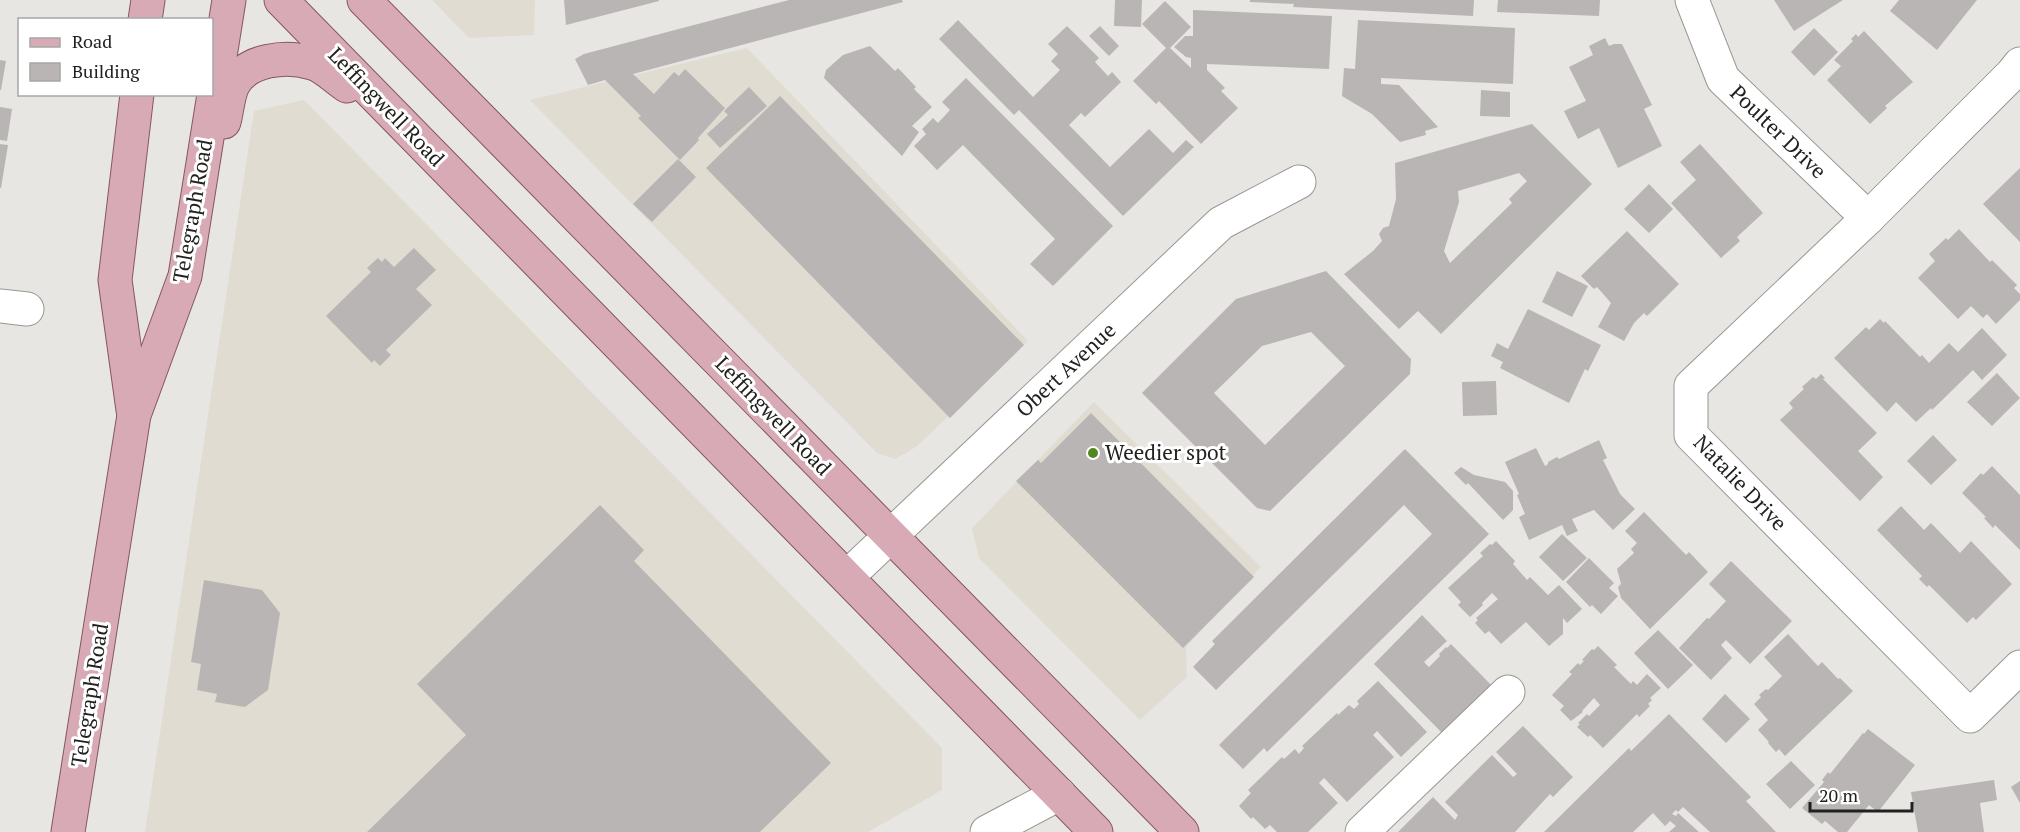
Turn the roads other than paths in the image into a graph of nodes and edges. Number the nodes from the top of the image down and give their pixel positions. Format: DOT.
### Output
graph roads {
  1 [pos="148,0"];
  2 [pos="229,0"];
  3 [pos="281,0"];
  4 [pos="364,0"];
  5 [pos="1692,0"];
  6 [pos="146,18"];
  7 [pos="2020,64"];
  8 [pos="137,96"];
  9 [pos="407,129"];
  10 [pos="1299,182"];
  11 [pos="1868,218"];
  12 [pos="192,232"];
  13 [pos="134,415"];
  14 [pos="891,536"];
  15 [pos="847,577"];
  16 [pos="2020,667"];
  17 [pos="1508,692"];
  18 [pos="1059,794"];
  19 [pos="68,832"];
  20 [pos="987,832"];
  21 [pos="1096,832"];
  22 [pos="1182,832"];
  23 [pos="1362,832"];
  1 -- 6 [label="main road"];
  2 -- 12 [label="main road, Telegraph Road"];
  3 -- 9 [label="main road, Leffingwell Road"];
  4 -- 14 [label="main road, Leffingwell Road"];
  5 -- 11 [label="street, Poulter Drive"];
  7 -- 11 [label="street, Natalie Drive"];
  8 -- 13 [label="main road, Telegraph Road"];
  9 -- 12 [label="main road"];
  9 -- 15 [label="main road, Leffingwell Road"];
  10 -- 14 [label="street, Obert Avenue"];
  11 -- 16 [label="street, Natalie Drive"];
  12 -- 13 [label="main road, Telegraph Road"];
  13 -- 19 [label="main road, Telegraph Road"];
  14 -- 15 [label="street, Obert Avenue"];
  14 -- 22 [label="main road, Leffingwell Road"];
  15 -- 18 [label="main road, Leffingwell Road"];
  17 -- 23 [label="street"];
  18 -- 20 [label="street"];
  18 -- 21 [label="main road, Leffingwell Road"];
}
